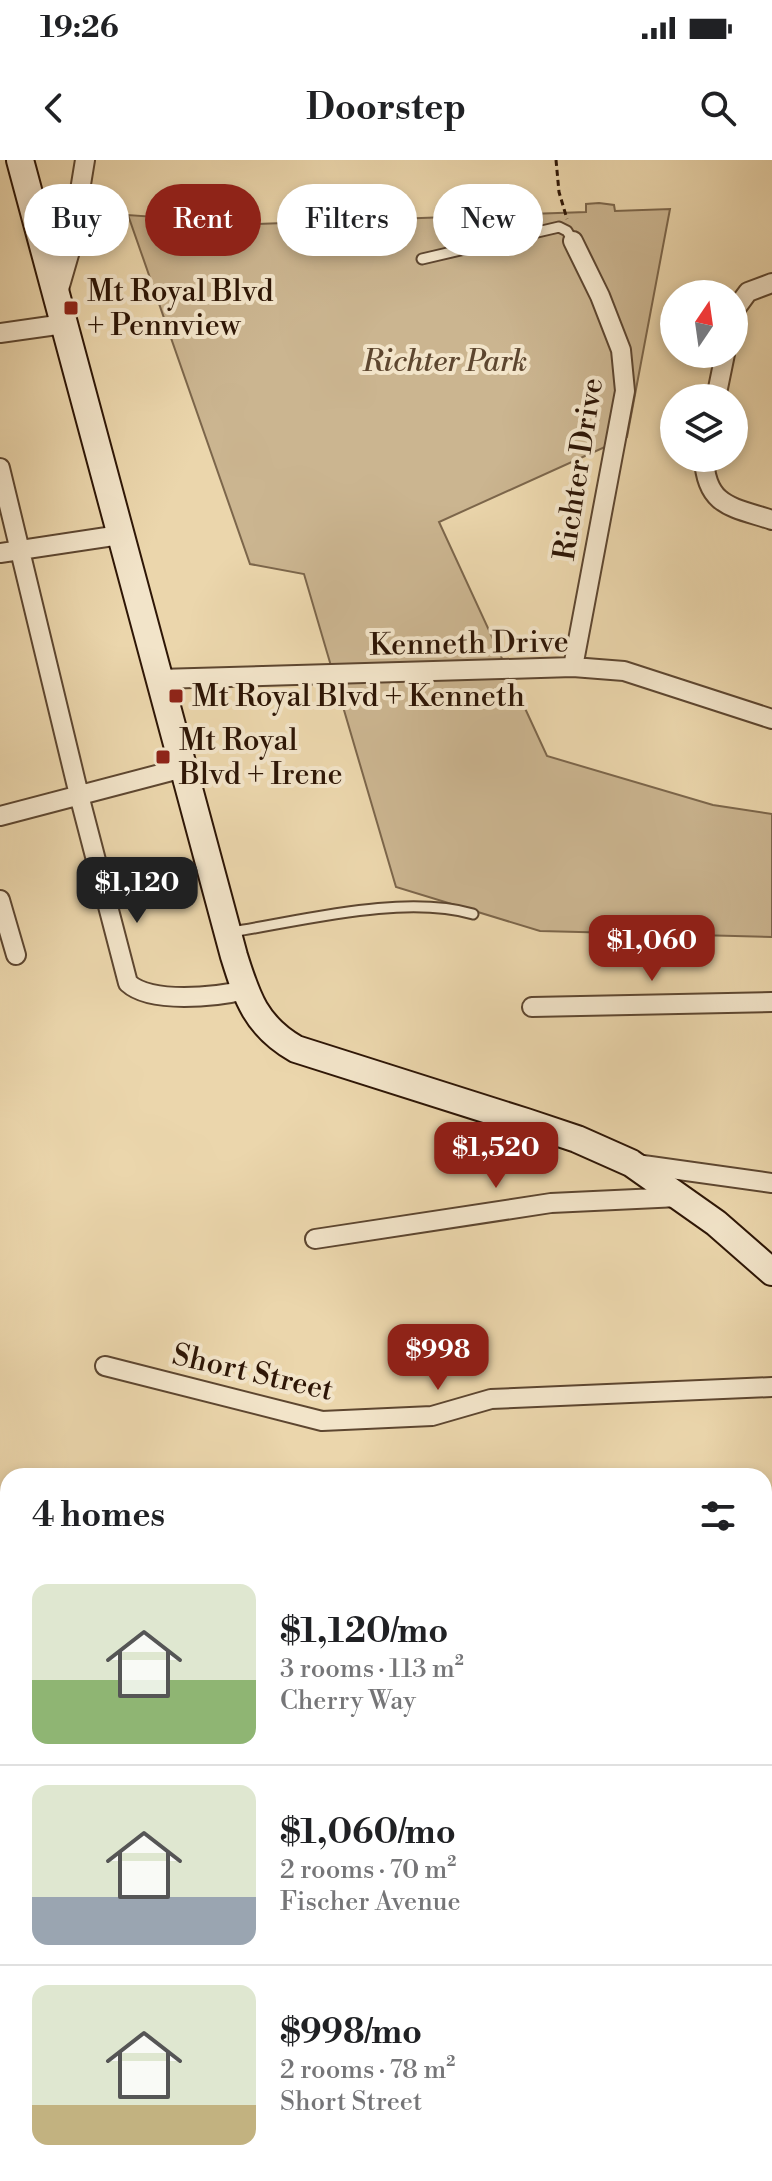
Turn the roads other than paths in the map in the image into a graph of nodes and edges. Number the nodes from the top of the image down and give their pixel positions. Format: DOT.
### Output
graph roads {
  1 [pos="20,160"];
  2 [pos="85,160"];
  3 [pos="570,236"];
  4 [pos="422,259"];
  5 [pos="772,283"];
  6 [pos="748,292"];
  7 [pos="57,296"];
  8 [pos="64,324"];
  9 [pos="0,333"];
  10 [pos="0,468"];
  11 [pos="707,472"];
  12 [pos="772,520"];
  13 [pos="120,535"];
  14 [pos="9,551"];
  15 [pos="573,667"];
  16 [pos="159,679"];
  17 [pos="772,719"];
  18 [pos="183,768"];
  19 [pos="79,795"];
  20 [pos="0,816"];
  21 [pos="0,900"];
  22 [pos="473,914"];
  23 [pos="227,933"];
  24 [pos="16,955"];
  25 [pos="245,990"];
  26 [pos="772,1002"];
  27 [pos="532,1007"];
  28 [pos="631,1163"];
  29 [pos="772,1183"];
  30 [pos="682,1197"];
  31 [pos="315,1239"];
  32 [pos="772,1272"];
  33 [pos="105,1366"];
  34 [pos="772,1387"];
  1 -- 7 [label="main road"];
  2 -- 7 [label="street"];
  3 -- 4 [label="lane"];
  3 -- 15 [label="street, Richter Drive"];
  5 -- 6 [label="street"];
  7 -- 8 [label="main road"];
  8 -- 9 [label="street"];
  8 -- 13 [label="main road"];
  10 -- 14 [label="street"];
  11 -- 12 [label="street"];
  13 -- 14 [label="street"];
  13 -- 16 [label="main road"];
  14 -- 19 [label="street"];
  15 -- 16 [label="street, Kenneth Drive"];
  15 -- 17 [label="street, Kenneth Drive"];
  16 -- 18 [label="main road"];
  18 -- 19 [label="street"];
  18 -- 23 [label="main road"];
  19 -- 20 [label="street"];
  19 -- 25 [label="street"];
  21 -- 24 [label="street"];
  22 -- 23 [label="lane"];
  23 -- 25 [label="main road"];
  25 -- 28 [label="main road"];
  26 -- 27 [label="street"];
  28 -- 29 [label="street"];
  28 -- 30 [label="main road"];
  30 -- 31 [label="street"];
  30 -- 32 [label="main road"];
  33 -- 34 [label="street, Short Street"];
}
